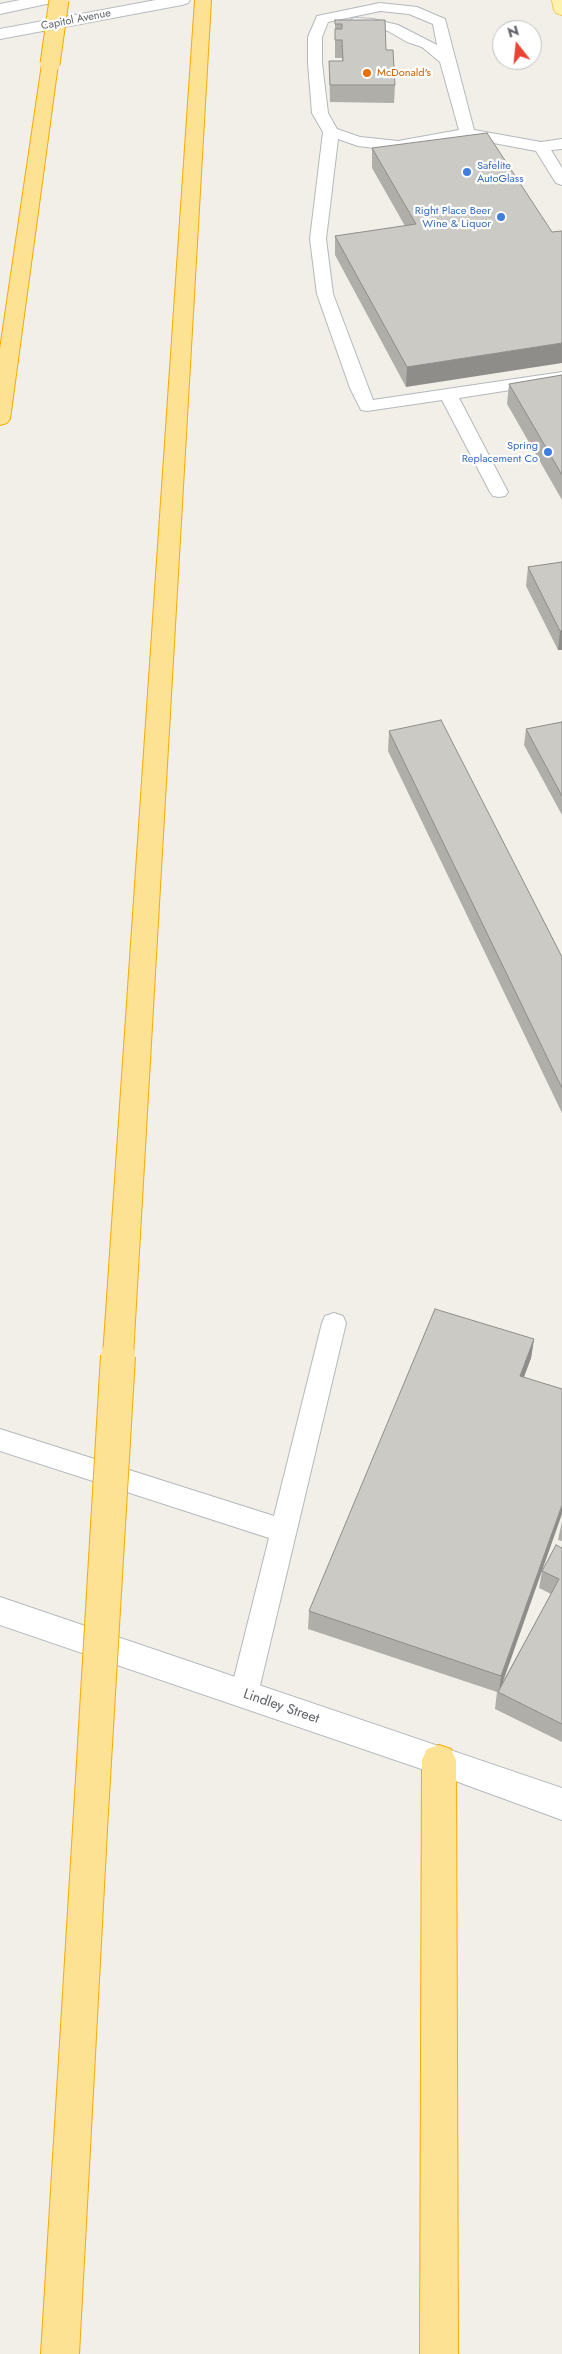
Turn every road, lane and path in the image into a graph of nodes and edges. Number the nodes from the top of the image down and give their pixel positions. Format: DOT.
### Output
graph roads {
  1 [pos="45,0"];
  2 [pos="59,0"];
  3 [pos="182,0"];
  4 [pos="203,0"];
  5 [pos="560,0"];
  6 [pos="0,9"];
  7 [pos="562,10"];
  8 [pos="0,34"];
  9 [pos="447,60"];
  10 [pos="315,63"];
  11 [pos="331,132"];
  12 [pos="467,133"];
  13 [pos="562,144"];
  14 [pos="541,147"];
  15 [pos="562,180"];
  16 [pos="562,377"];
  17 [pos="448,394"];
  18 [pos="0,419"];
  19 [pos="499,492"];
  20 [pos="334,1323"];
  21 [pos="0,1440"];
  22 [pos="284,1531"];
  23 [pos="0,1611"];
  24 [pos="244,1694"];
  25 [pos="439,1760"];
  26 [pos="562,1804"];
  27 [pos="60,2354"];
  28 [pos="439,2354"];
  1 -- 6 [label="main road, Capitol Avenue"];
  2 -- 18 [label="highway, bridge"];
  3 -- 8 [label="main road, Capitol Avenue"];
  4 -- 27 [label="highway, bridge"];
  5 -- 7 [label="main road"];
  9 -- 10 [label="lane"];
  9 -- 10 [label="lane"];
  9 -- 12 [label="lane"];
  10 -- 11 [label="lane"];
  11 -- 12 [label="lane"];
  11 -- 17 [label="lane"];
  12 -- 14 [label="lane"];
  13 -- 14 [label="lane"];
  14 -- 15 [label="lane"];
  16 -- 17 [label="lane"];
  17 -- 19 [label="lane"];
  20 -- 22 [label="lane"];
  21 -- 22 [label="lane"];
  22 -- 24 [label="lane"];
  23 -- 24 [label="main road, Lindley Street"];
  24 -- 25 [label="main road, Lindley Street"];
  25 -- 26 [label="main road, Lindley Street"];
  25 -- 28 [label="highway"];
}
